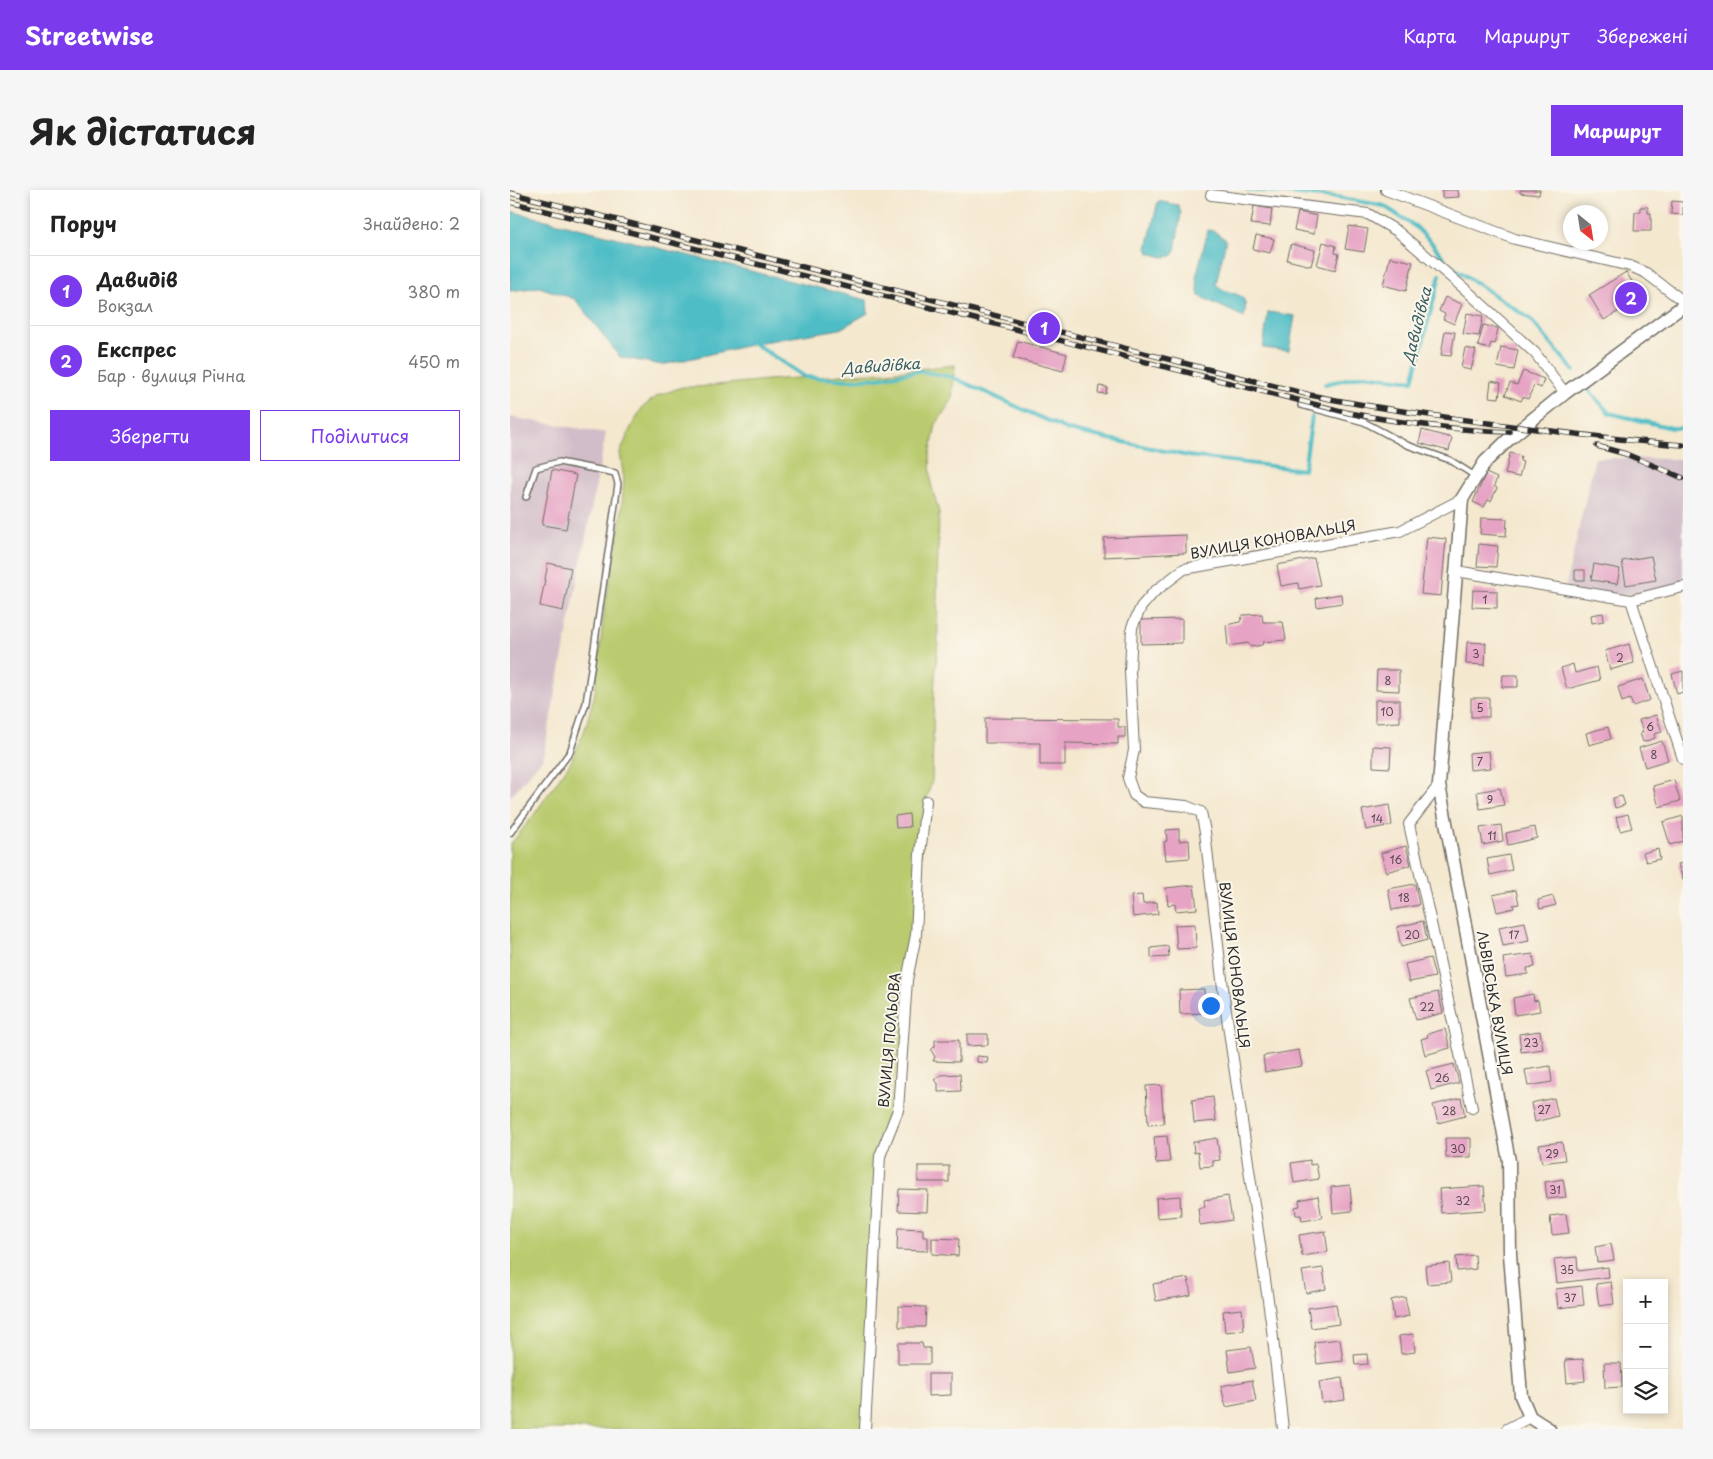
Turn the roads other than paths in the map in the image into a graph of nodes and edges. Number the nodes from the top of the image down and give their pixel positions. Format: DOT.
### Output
graph roads {
  1 [pos="1386,190"];
  2 [pos="1211,195"];
  3 [pos="1683,300"];
  4 [pos="1683,306"];
  5 [pos="1565,393"];
  6 [pos="1301,404"];
  7 [pos="1475,476"];
  8 [pos="526,496"];
  9 [pos="1462,499"];
  10 [pos="1456,571"];
  11 [pos="1683,588"];
  12 [pos="1631,600"];
  13 [pos="1683,759"];
  14 [pos="1440,785"];
  15 [pos="926,801"];
  16 [pos="510,832"];
  17 [pos="1472,1108"];
  18 [pos="1530,1417"];
  19 [pos="865,1429"];
  20 [pos="1283,1429"];
  21 [pos="1507,1429"];
  22 [pos="1550,1429"];
  1 -- 3 [label="street"];
  2 -- 5 [label="street"];
  4 -- 5 [label="street"];
  5 -- 7 [label="street"];
  6 -- 7 [label="lane"];
  7 -- 9 [label="street"];
  8 -- 16 [label="lane"];
  9 -- 10 [label="street, ЛЬВІВСЬКА ВУЛИЦЯ"];
  9 -- 20 [label="street, ВУЛИЦЯ КОНОВАЛЬЦЯ"];
  10 -- 12 [label="street"];
  10 -- 14 [label="street, ЛЬВІВСЬКА ВУЛИЦЯ"];
  11 -- 12 [label="street"];
  12 -- 13 [label="street"];
  14 -- 17 [label="street"];
  14 -- 18 [label="street, ЛЬВІВСЬКА ВУЛИЦЯ"];
  15 -- 19 [label="street, ВУЛИЦЯ ПОЛЬОВА"];
  18 -- 21 [label="street"];
  18 -- 22 [label="street"];
}
